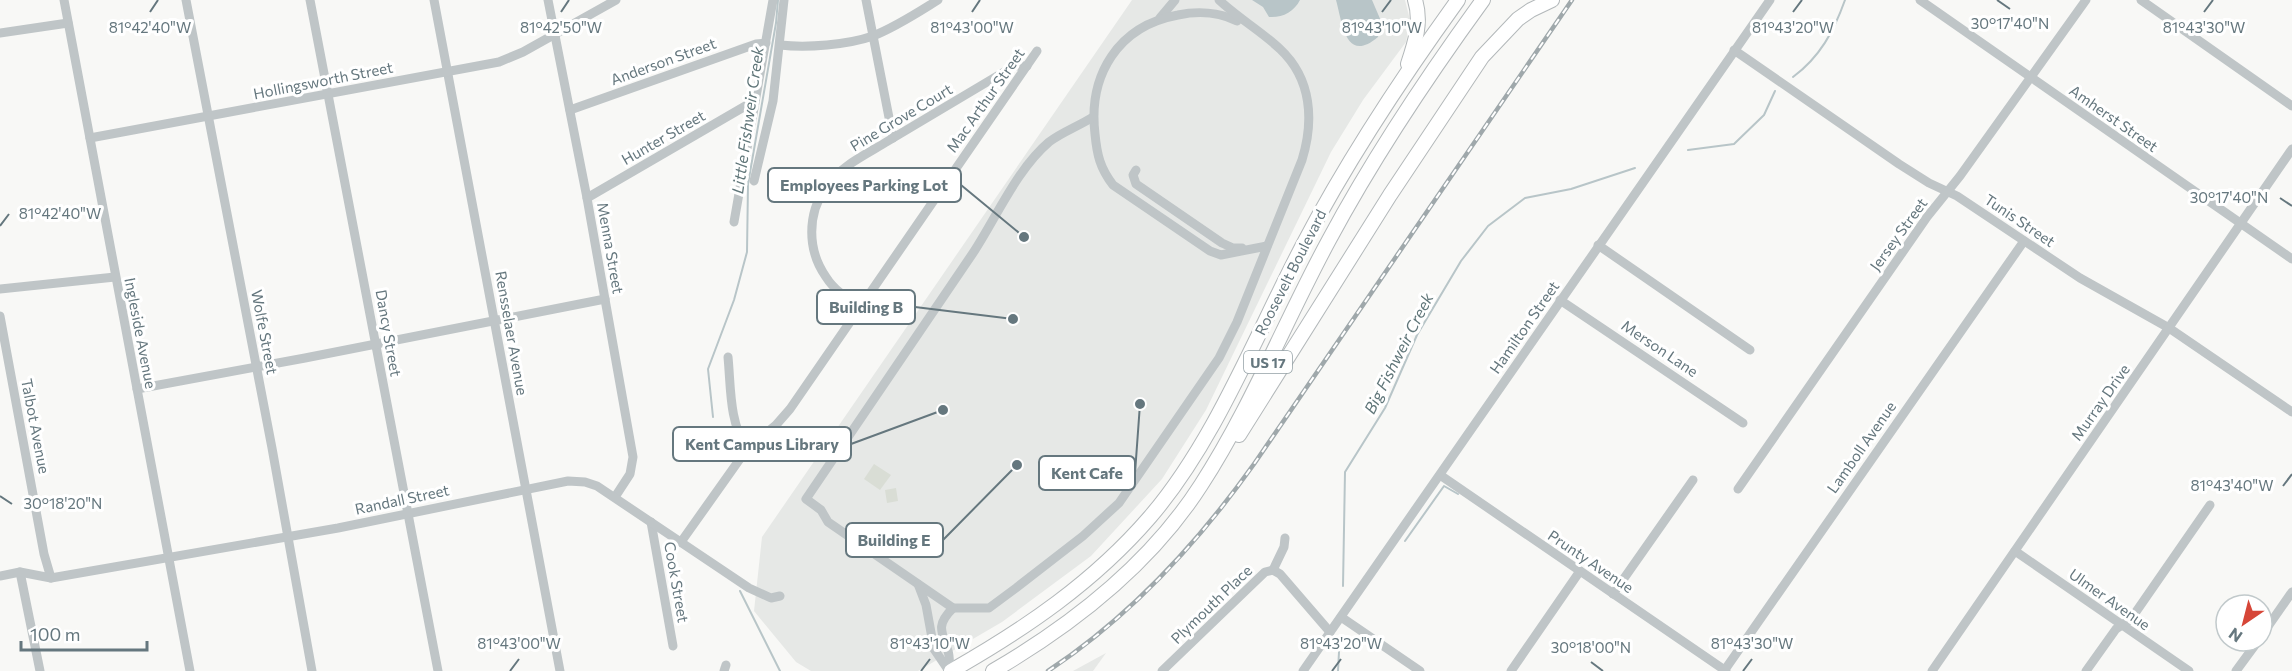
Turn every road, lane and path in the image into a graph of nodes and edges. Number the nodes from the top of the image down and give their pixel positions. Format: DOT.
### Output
graph roads {
  1 [pos="64,0"];
  2 [pos="186,0"];
  3 [pos="310,0"];
  4 [pos="434,0"];
  5 [pos="548,0"];
  6 [pos="616,0"];
  7 [pos="773,0"];
  8 [pos="784,0"];
  9 [pos="866,0"];
  10 [pos="938,0"];
  11 [pos="1175,0"];
  12 [pos="1219,0"];
  13 [pos="1415,0"];
  14 [pos="1458,0"];
  15 [pos="1483,0"];
  16 [pos="1552,0"];
  17 [pos="1770,0"];
  18 [pos="1920,0"];
  19 [pos="2086,0"];
  20 [pos="2141,0"];
  21 [pos="1160,18"];
  22 [pos="68,23"];
  23 [pos="1251,28"];
  24 [pos="0,33"];
  25 [pos="555,35"];
  26 [pos="873,36"];
  27 [pos="766,43"];
  28 [pos="780,45"];
  29 [pos="1734,50"];
  30 [pos="1037,51"];
  31 [pos="1027,66"];
  32 [pos="448,72"];
  33 [pos="1404,77"];
  34 [pos="2030,77"];
  35 [pos="329,94"];
  36 [pos="754,100"];
  37 [pos="2292,106"];
  38 [pos="570,110"];
  39 [pos="208,117"];
  40 [pos="1093,117"];
  41 [pos="90,138"];
  42 [pos="893,138"];
  43 [pos="2292,149"];
  44 [pos="1136,170"];
  45 [pos="754,181"];
  46 [pos="1947,192"];
  47 [pos="587,198"];
  48 [pos="734,222"];
  49 [pos="2241,224"];
  50 [pos="2024,241"];
  51 [pos="1598,245"];
  52 [pos="1266,246"];
  53 [pos="1251,249"];
  54 [pos="2292,259"];
  55 [pos="115,277"];
  56 [pos="0,289"];
  57 [pos="604,299"];
  58 [pos="1560,300"];
  59 [pos="860,307"];
  60 [pos="0,316"];
  61 [pos="495,321"];
  62 [pos="2169,328"];
  63 [pos="376,344"];
  64 [pos="1750,350"];
  65 [pos="728,357"];
  66 [pos="256,367"];
  67 [pos="137,389"];
  68 [pos="2292,412"];
  69 [pos="1743,423"];
  70 [pos="747,449"];
  71 [pos="1440,475"];
  72 [pos="1694,480"];
  73 [pos="1200,486"];
  74 [pos="526,489"];
  75 [pos="1738,489"];
  76 [pos="615,497"];
  77 [pos="2210,505"];
  78 [pos="408,513"];
  79 [pos="651,522"];
  80 [pos="288,536"];
  81 [pos="1285,538"];
  82 [pos="681,542"];
  83 [pos="2015,551"];
  84 [pos="170,558"];
  85 [pos="1273,570"];
  86 [pos="1580,571"];
  87 [pos="20,572"];
  88 [pos="0,576"];
  89 [pos="51,578"];
  90 [pos="918,584"];
  91 [pos="2292,592"];
  92 [pos="1613,594"];
  93 [pos="780,596"];
  94 [pos="953,608"];
  95 [pos="1341,617"];
  96 [pos="2274,618"];
  97 [pos="2121,625"];
  98 [pos="1330,632"];
  99 [pos="673,646"];
  100 [pos="2249,653"];
  101 [pos="40,671"];
  102 [pos="190,671"];
  103 [pos="312,671"];
  104 [pos="438,671"];
  105 [pos="560,671"];
  106 [pos="950,671"];
  107 [pos="993,671"];
  108 [pos="1162,671"];
  109 [pos="1303,671"];
  110 [pos="1420,671"];
  111 [pos="1511,671"];
  112 [pos="1725,671"];
  113 [pos="1932,671"];
  114 [pos="2086,671"];
  115 [pos="2189,671"];
  116 [pos="2236,671"];
  1 -- 22 [label="street, Ingleside Avenue"];
  2 -- 39 [label="street, Wolfe Street"];
  3 -- 35 [label="street, Dancy Street"];
  4 -- 32 [label="street, Rensselaer Avenue"];
  5 -- 25 [label="street, Menna Street"];
  6 -- 25 [label="street, Hollingsworth Street"];
  7 -- 27 [label="street"];
  8 -- 28 [label="street"];
  9 -- 26 [label="street"];
  10 -- 26 [label="street"];
  11 -- 21 [label="street"];
  12 -- 23 [label="street"];
  13 -- 33 [label="highway"];
  14 -- 33 [label="highway, Roosevelt Boulevard / US 17"];
  15 -- 73 [label="highway, Roosevelt Boulevard / US 17"];
  16 -- 73 [label="highway"];
  17 -- 29 [label="street, Hamilton Street"];
  18 -- 34 [label="street, Amherst Street"];
  19 -- 34 [label="street, Jersey Street"];
  20 -- 37 [label="street"];
  21 -- 23 [label="street"];
  21 -- 40 [label="street"];
  22 -- 24 [label="street"];
  22 -- 41 [label="street, Ingleside Avenue"];
  23 -- 52 [label="street"];
  25 -- 32 [label="street, Hollingsworth Street"];
  25 -- 38 [label="street, Menna Street"];
  26 -- 28 [label="street"];
  26 -- 42 [label="street"];
  27 -- 36 [label="street"];
  27 -- 38 [label="street, Anderson Street"];
  28 -- 45 [label="street"];
  29 -- 46 [label="street, Tunis Street"];
  29 -- 51 [label="street, Hamilton Street"];
  30 -- 31 [label="street, Mac Arthur Street"];
  31 -- 42 [label="street, Pine Grove Court"];
  31 -- 59 [label="street, Mac Arthur Street"];
  32 -- 35 [label="street, Hollingsworth Street"];
  32 -- 61 [label="street, Rensselaer Avenue"];
  33 -- 106 [label="highway, Roosevelt Boulevard / US 17"];
  34 -- 46 [label="street, Jersey Street"];
  34 -- 49 [label="street, Amherst Street"];
  35 -- 39 [label="street, Hollingsworth Street"];
  35 -- 63 [label="street, Dancy Street"];
  36 -- 47 [label="street, Hunter Street"];
  36 -- 48 [label="street"];
  38 -- 47 [label="street, Menna Street"];
  39 -- 41 [label="street, Hollingsworth Street"];
  39 -- 66 [label="street, Wolfe Street"];
  40 -- 53 [label="street"];
  40 -- 90 [label="street"];
  41 -- 55 [label="street, Ingleside Avenue"];
  42 -- 59 [label="street, Pine Grove Court"];
  43 -- 49 [label="street, Murray Drive"];
  44 -- 53 [label="street"];
  46 -- 50 [label="street, Tunis Street"];
  46 -- 75 [label="street, Jersey Street"];
  47 -- 57 [label="street, Menna Street"];
  49 -- 54 [label="street, Amherst Street"];
  49 -- 62 [label="street, Murray Drive"];
  50 -- 62 [label="street, Tunis Street"];
  50 -- 112 [label="street, Lamboll Avenue"];
  51 -- 58 [label="street, Hamilton Street"];
  51 -- 64 [label="street"];
  52 -- 53 [label="street"];
  52 -- 94 [label="street"];
  55 -- 56 [label="street"];
  55 -- 67 [label="street, Ingleside Avenue"];
  57 -- 61 [label="street"];
  57 -- 76 [label="street, Menna Street"];
  58 -- 69 [label="street, Merson Lane"];
  58 -- 71 [label="street, Hamilton Street"];
  59 -- 70 [label="street, Mac Arthur Street"];
  60 -- 89 [label="street, Talbot Avenue"];
  61 -- 63 [label="street"];
  61 -- 74 [label="street, Rensselaer Avenue"];
  62 -- 68 [label="street, Tunis Street"];
  62 -- 83 [label="street, Murray Drive"];
  63 -- 66 [label="street"];
  63 -- 78 [label="street, Dancy Street"];
  65 -- 70 [label="street"];
  66 -- 67 [label="street"];
  66 -- 80 [label="street, Wolfe Street"];
  67 -- 84 [label="street, Ingleside Avenue"];
  70 -- 82 [label="street, Mac Arthur Street"];
  71 -- 86 [label="street, Prunty Avenue"];
  71 -- 95 [label="street, Hamilton Street"];
  72 -- 92 [label="street"];
  73 -- 107 [label="highway, Roosevelt Boulevard / US 17"];
  74 -- 76 [label="street, Randall Street"];
  74 -- 78 [label="street, Randall Street"];
  74 -- 105 [label="street, Rensselaer Avenue"];
  76 -- 79 [label="street, Randall Street"];
  77 -- 97 [label="street"];
  78 -- 80 [label="street, Randall Street"];
  78 -- 104 [label="street, Dancy Street"];
  79 -- 82 [label="street, Randall Street"];
  79 -- 99 [label="street, Cook Street"];
  80 -- 84 [label="street, Randall Street"];
  80 -- 103 [label="street, Wolfe Street"];
  81 -- 85 [label="street"];
  82 -- 93 [label="street, Randall Street"];
  83 -- 97 [label="street, Ulmer Avenue"];
  83 -- 113 [label="street, Murray Drive"];
  84 -- 89 [label="street, Randall Street"];
  84 -- 102 [label="street, Ingleside Avenue"];
  85 -- 98 [label="street, Plymouth Place"];
  85 -- 108 [label="street, Plymouth Place"];
  86 -- 92 [label="street, Prunty Avenue"];
  86 -- 111 [label="street"];
  87 -- 88 [label="street, Randall Street"];
  87 -- 89 [label="street, Randall Street"];
  87 -- 101 [label="street"];
  90 -- 94 [label="street"];
  90 -- 106 [label="street"];
  91 -- 96 [label="street"];
  92 -- 112 [label="street, Prunty Avenue"];
  94 -- 106 [label="street"];
  95 -- 98 [label="street, Hamilton Street"];
  95 -- 110 [label="street"];
  97 -- 114 [label="street"];
  97 -- 115 [label="street, Ulmer Avenue"];
  98 -- 109 [label="street, Hamilton Street"];
  100 -- 116 [label="street"];
}
